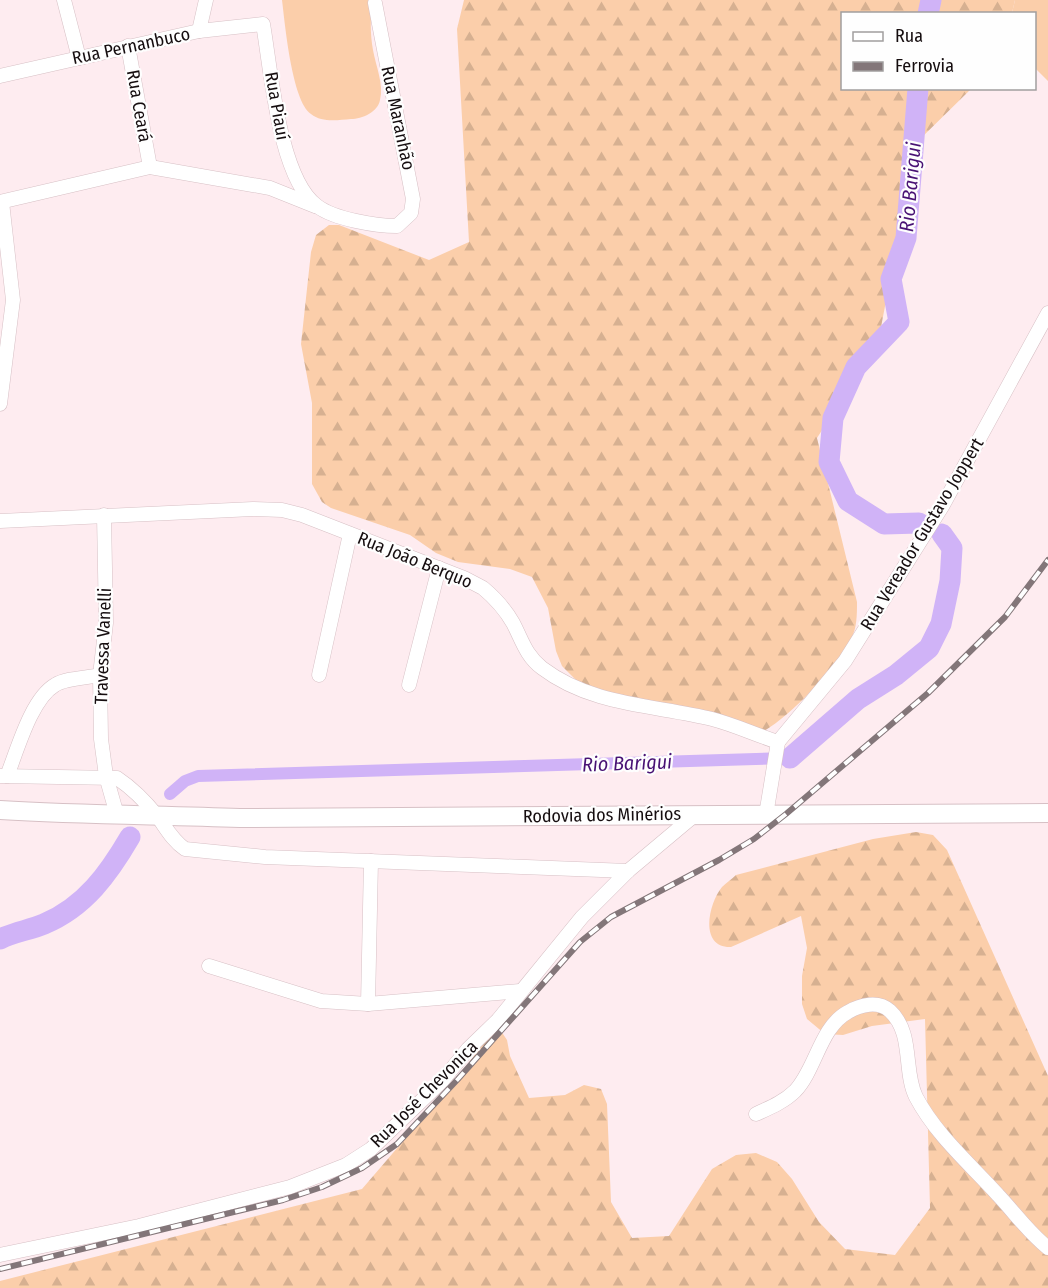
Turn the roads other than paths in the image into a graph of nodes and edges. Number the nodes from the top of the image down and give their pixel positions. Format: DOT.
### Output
graph roads {
  1 [pos="64,0"];
  2 [pos="206,0"];
  3 [pos="375,3"];
  4 [pos="263,24"];
  5 [pos="199,31"];
  6 [pos="128,46"];
  7 [pos="79,57"];
  8 [pos="0,76"];
  9 [pos="150,166"];
  10 [pos="1,202"];
  11 [pos="317,207"];
  12 [pos="1048,313"];
  13 [pos="0,404"];
  14 [pos="104,515"];
  15 [pos="0,521"];
  16 [pos="350,534"];
  17 [pos="439,568"];
  18 [pos="100,675"];
  19 [pos="319,675"];
  20 [pos="409,685"];
  21 [pos="778,742"];
  22 [pos="4,776"];
  23 [pos="106,776"];
  24 [pos="0,810"];
  25 [pos="1048,813"];
  26 [pos="156,814"];
  27 [pos="697,814"];
  28 [pos="117,815"];
  29 [pos="766,815"];
  30 [pos="371,861"];
  31 [pos="628,871"];
  32 [pos="210,966"];
  33 [pos="520,991"];
  34 [pos="368,1004"];
  35 [pos="756,1114"];
  36 [pos="1048,1248"];
  37 [pos="0,1255"];
  1 -- 7 [label="street"];
  2 -- 5 [label="street"];
  3 -- 11 [label="street, Rua Maranhão"];
  4 -- 5 [label="street, Rua Pernanbuco"];
  4 -- 11 [label="street, Rua Piauí"];
  5 -- 6 [label="street, Rua Pernanbuco"];
  6 -- 7 [label="street, Rua Pernanbuco"];
  6 -- 9 [label="street, Rua Ceará"];
  7 -- 8 [label="street, Rua Pernanbuco"];
  9 -- 10 [label="street"];
  9 -- 11 [label="street"];
  10 -- 13 [label="street"];
  12 -- 21 [label="street, Rua Vereador Gustavo Joppert"];
  14 -- 15 [label="street, Rua João Berquo"];
  14 -- 16 [label="street, Rua João Berquo"];
  14 -- 18 [label="street, Travessa Vanelli"];
  16 -- 17 [label="street, Rua João Berquo"];
  16 -- 19 [label="street"];
  17 -- 20 [label="street"];
  17 -- 21 [label="street, Rua João Berquo"];
  18 -- 22 [label="street"];
  18 -- 23 [label="street, Travessa Vanelli"];
  21 -- 29 [label="street"];
  22 -- 23 [label="street"];
  23 -- 26 [label="street"];
  23 -- 28 [label="street, Travessa Vanelli"];
  24 -- 28 [label="main road, Rodovia dos Minérios"];
  25 -- 29 [label="main road, Rodovia dos Minérios"];
  26 -- 27 [label="main road, Rodovia dos Minérios"];
  26 -- 28 [label="main road, Rodovia dos Minérios"];
  26 -- 30 [label="street"];
  27 -- 29 [label="main road, Rodovia dos Minérios"];
  27 -- 31 [label="street, Rua José Chevonica"];
  30 -- 31 [label="street"];
  30 -- 34 [label="street"];
  31 -- 33 [label="street, Rua José Chevonica"];
  32 -- 34 [label="street"];
  33 -- 34 [label="street"];
  33 -- 37 [label="street, Rua José Chevonica"];
  35 -- 36 [label="street"];
}
